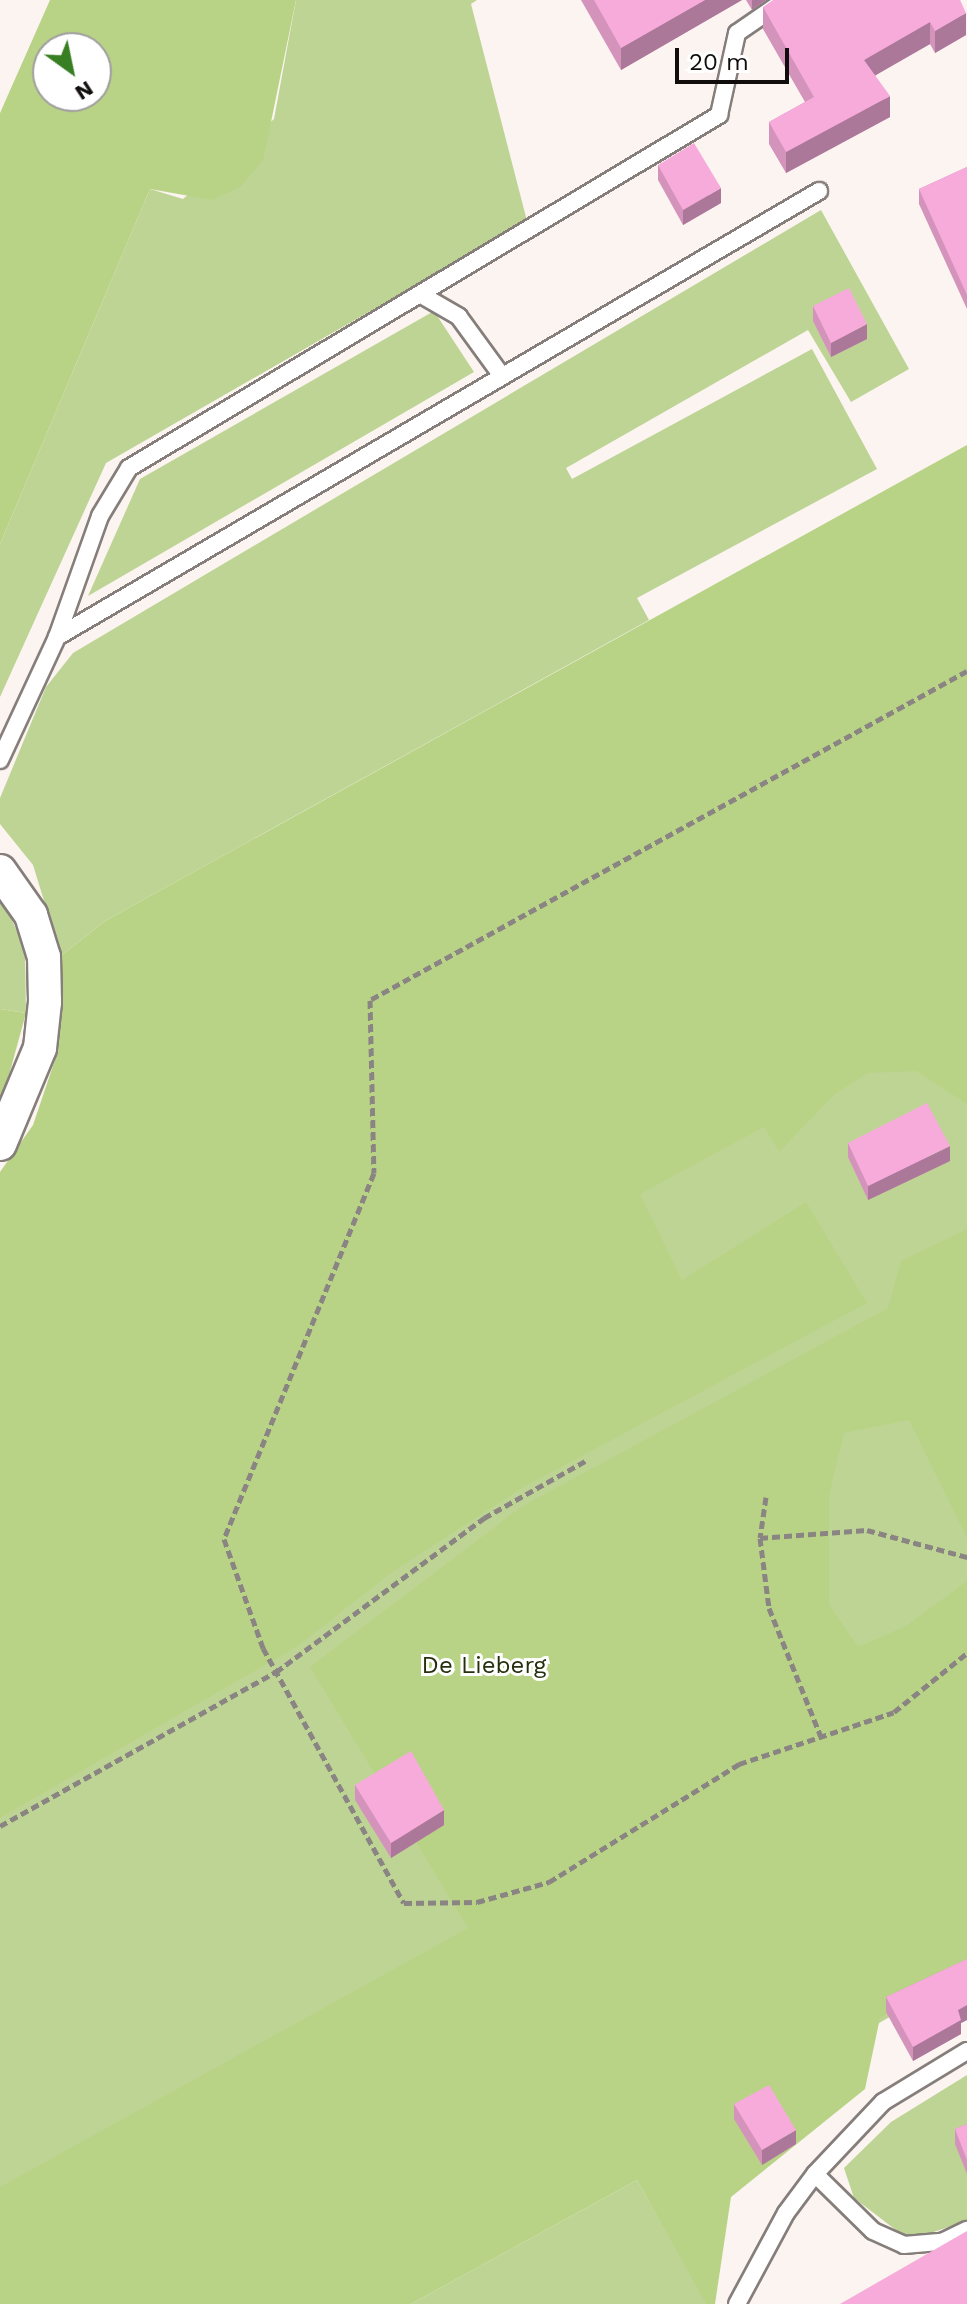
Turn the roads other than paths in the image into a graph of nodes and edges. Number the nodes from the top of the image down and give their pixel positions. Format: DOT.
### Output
graph roads {
  1 [pos="785,0"];
  2 [pos="819,191"];
  3 [pos="425,297"];
  4 [pos="502,376"];
  5 [pos="57,637"];
  6 [pos="0,760"];
  7 [pos="0,871"];
  8 [pos="0,1144"];
  9 [pos="967,2051"];
  10 [pos="815,2174"];
  11 [pos="967,2230"];
  12 [pos="737,2304"];
  1 -- 3 [label="lane"];
  2 -- 4 [label="lane"];
  3 -- 4 [label="lane"];
  3 -- 5 [label="lane"];
  4 -- 5 [label="lane"];
  5 -- 6 [label="lane"];
  7 -- 8 [label="street"];
  9 -- 10 [label="lane"];
  10 -- 11 [label="lane"];
  10 -- 12 [label="lane"];
}
